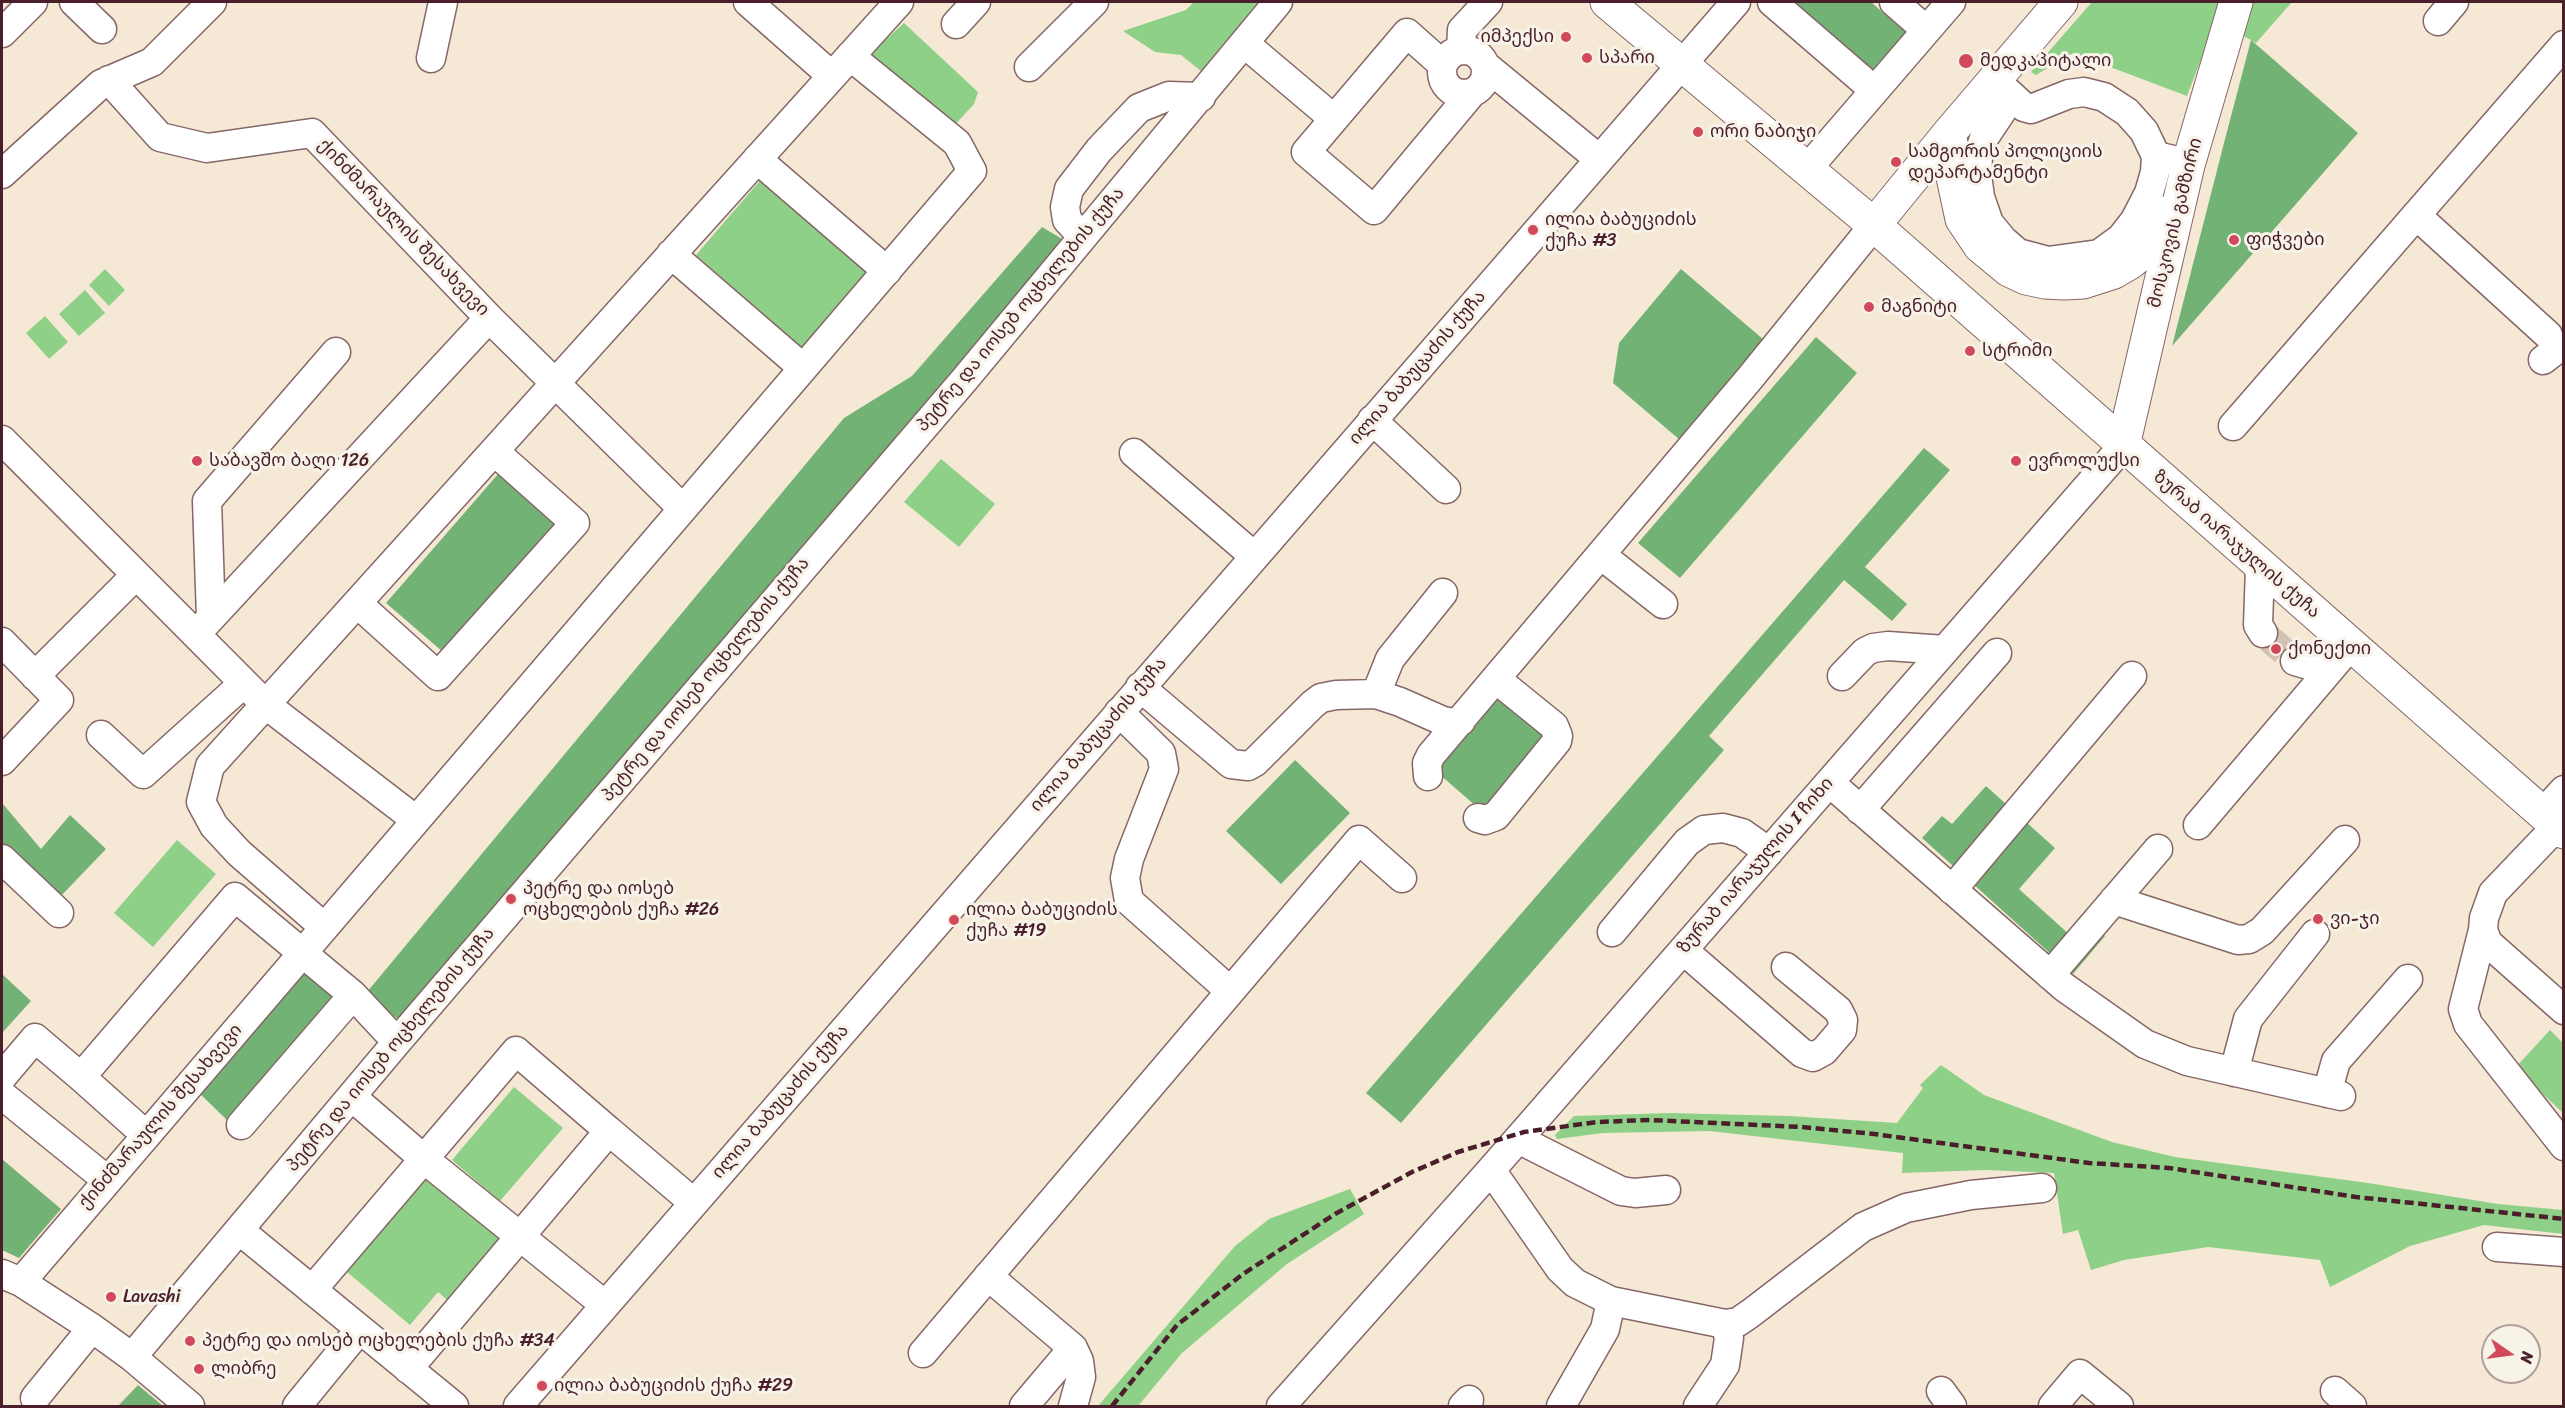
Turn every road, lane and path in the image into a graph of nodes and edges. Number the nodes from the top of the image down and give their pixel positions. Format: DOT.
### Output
graph roads {
  1 [pos="33,2"];
  2 [pos="74,2"];
  3 [pos="443,2"];
  4 [pos="748,2"];
  5 [pos="899,2"];
  6 [pos="976,2"];
  7 [pos="1094,2"];
  8 [pos="1278,2"];
  9 [pos="1488,2"];
  10 [pos="1607,2"];
  11 [pos="1736,2"];
  12 [pos="1772,2"];
  13 [pos="1894,2"];
  14 [pos="1951,2"];
  15 [pos="2061,2"];
  16 [pos="2236,2"];
  17 [pos="209,3"];
  18 [pos="956,24"];
  19 [pos="102,29"];
  20 [pos="1926,30"];
  21 [pos="2,33"];
  22 [pos="1244,43"];
  23 [pos="2564,45"];
  24 [pos="1452,57"];
  25 [pos="431,58"];
  26 [pos="1681,63"];
  27 [pos="841,66"];
  28 [pos="1029,66"];
  29 [pos="1486,66"];
  30 [pos="109,80"];
  31 [pos="2003,88"];
  32 [pos="1874,90"];
  33 [pos="1470,94"];
  34 [pos="1200,97"];
  35 [pos="1334,119"];
  36 [pos="1950,132"];
  37 [pos="2156,156"];
  38 [pos="757,159"];
  39 [pos="1599,159"];
  40 [pos="1808,168"];
  41 [pos="2,174"];
  42 [pos="2186,176"];
  43 [pos="2415,215"];
  44 [pos="1874,225"];
  45 [pos="1083,237"];
  46 [pos="671,254"];
  47 [pos="887,270"];
  48 [pos="489,318"];
  49 [pos="2556,341"];
  50 [pos="336,352"];
  51 [pos="803,368"];
  52 [pos="556,383"];
  53 [pos="1372,420"];
  54 [pos="2233,426"];
  55 [pos="2,440"];
  56 [pos="2123,446"];
  57 [pos="494,451"];
  58 [pos="1134,453"];
  59 [pos="1446,489"];
  60 [pos="682,508"];
  61 [pos="1601,555"];
  62 [pos="1254,556"];
  63 [pos="2260,567"];
  64 [pos="136,575"];
  65 [pos="1443,593"];
  66 [pos="357,603"];
  67 [pos="1663,604"];
  68 [pos="203,626"];
  69 [pos="2263,633"];
  70 [pos="2,642"];
  71 [pos="2350,646"];
  72 [pos="1945,650"];
  73 [pos="1997,653"];
  74 [pos="2295,661"];
  75 [pos="35,676"];
  76 [pos="1842,676"];
  77 [pos="2132,676"];
  78 [pos="1496,679"];
  79 [pos="244,683"];
  80 [pos="1140,687"];
  81 [pos="1376,694"];
  82 [pos="265,704"];
  83 [pos="1119,712"];
  84 [pos="1461,721"];
  85 [pos="101,735"];
  86 [pos="2,760"];
  87 [pos="1428,777"];
  88 [pos="1830,783"];
  89 [pos="1860,810"];
  90 [pos="2556,816"];
  91 [pos="1478,818"];
  92 [pos="416,820"];
  93 [pos="2198,825"];
  94 [pos="2345,840"];
  95 [pos="2158,849"];
  96 [pos="1769,852"];
  97 [pos="2,859"];
  98 [pos="1402,878"];
  99 [pos="1952,890"];
  100 [pos="2114,900"];
  101 [pos="59,913"];
  102 [pos="324,927"];
  103 [pos="2483,930"];
  104 [pos="1612,932"];
  105 [pos="2315,933"];
  106 [pos="1683,950"];
  107 [pos="303,952"];
  108 [pos="1786,966"];
  109 [pos="2408,979"];
  110 [pos="2057,981"];
  111 [pos="1230,991"];
  112 [pos="353,995"];
  113 [pos="2564,1010"];
  114 [pos="397,1042"];
  115 [pos="2234,1072"];
  116 [pos="2,1077"];
  117 [pos="81,1077"];
  118 [pos="2,1095"];
  119 [pos="352,1096"];
  120 [pos="241,1125"];
  121 [pos="609,1131"];
  122 [pos="146,1135"];
  123 [pos="1518,1139"];
  124 [pos="2564,1146"];
  125 [pos="424,1159"];
  126 [pos="1491,1170"];
  127 [pos="107,1179"];
  128 [pos="2042,1188"];
  129 [pos="1666,1190"];
  130 [pos="694,1203"];
  131 [pos="238,1230"];
  132 [pos="521,1236"];
  133 [pos="2498,1247"];
  134 [pos="2564,1252"];
  135 [pos="988,1276"];
  136 [pos="11,1278"];
  137 [pos="312,1290"];
  138 [pos="1611,1301"];
  139 [pos="605,1305"];
  140 [pos="1725,1324"];
  141 [pos="92,1328"];
  142 [pos="360,1329"];
  143 [pos="1073,1348"];
  144 [pos="923,1353"];
  145 [pos="132,1357"];
  146 [pos="408,1369"];
  147 [pos="35,1398"];
  148 [pos="190,1407"];
  149 [pos="297,1407"];
  150 [pos="454,1407"];
  151 [pos="518,1407"];
  152 [pos="1024,1407"];
  153 [pos="1073,1407"];
  154 [pos="1281,1407"];
  155 [pos="1561,1407"];
  156 [pos="1698,1407"];
  157 [pos="2053,1407"];
  158 [pos="2118,1407"];
  1 -- 21 [label="street"];
  2 -- 19 [label="street"];
  3 -- 25 [label="street"];
  4 -- 27 [label="street"];
  5 -- 27 [label="street"];
  6 -- 18 [label="street"];
  7 -- 28 [label="street"];
  8 -- 22 [label="street, პეტრე და იოსებ ოცხელების ქუჩა"];
  9 -- 24 [label="street"];
  10 -- 26 [label="main road, ზურაბ იარაჯულის ქუჩა"];
  11 -- 26 [label="street, ილია ბაბუცაძის ქუჩა"];
  12 -- 32 [label="street"];
  13 -- 20 [label="street"];
  14 -- 20 [label="street"];
  15 -- 31 [label="main road"];
  16 -- 42 [label="main road, მოსკოვის გამზირი"];
  17 -- 30 [label="street"];
  20 -- 32 [label="street"];
  22 -- 34 [label="street, პეტრე და იოსებ ოცხელების ქუჩა"];
  22 -- 35 [label="street"];
  23 -- 43 [label="street"];
  24 -- 29 [label="street"];
  24 -- 33 [label="street"];
  24 -- 35 [label="street"];
  26 -- 39 [label="street, ილია ბაბუცაძის ქუჩა"];
  26 -- 40 [label="main road, ზურაბ იარაჯულის ქუჩა"];
  27 -- 38 [label="street"];
  27 -- 47 [label="street, ქინძმარაულის შესახვევი"];
  29 -- 33 [label="street"];
  29 -- 39 [label="street"];
  30 -- 41 [label="street"];
  30 -- 48 [label="street, ქინძმარაულის შესახვევი"];
  31 -- 36 [label="main road"];
  31 -- 37 [label="street"];
  31 -- 37 [label="street"];
  32 -- 40 [label="street"];
  33 -- 35 [label="street"];
  34 -- 45 [label="street, პეტრე და იოსებ ოცხელების ქუჩა"];
  34 -- 45 [label="street"];
  36 -- 42 [label="main road"];
  36 -- 44 [label="main road"];
  37 -- 42 [label="street"];
  38 -- 46 [label="street"];
  38 -- 47 [label="street"];
  39 -- 53 [label="street, ილია ბაბუცაძის ქუჩა"];
  40 -- 44 [label="main road, ზურაბ იარაჯულის ქუჩა"];
  42 -- 56 [label="main road, მოსკოვის გამზირი"];
  43 -- 49 [label="street"];
  43 -- 54 [label="street"];
  44 -- 56 [label="main road, ზურაბ იარაჯულის ქუჩა"];
  44 -- 61 [label="street"];
  45 -- 114 [label="street, პეტრე და იოსებ ოცხელების ქუჩა"];
  46 -- 51 [label="street"];
  46 -- 52 [label="street"];
  47 -- 51 [label="street, ქინძმარაულის შესახვევი"];
  48 -- 52 [label="street, ქინძმარაულის შესახვევი"];
  48 -- 68 [label="street"];
  50 -- 68 [label="street"];
  51 -- 60 [label="street, ქინძმარაულის შესახვევი"];
  52 -- 57 [label="street"];
  52 -- 60 [label="street, ქინძმარაულის შესახვევი"];
  53 -- 59 [label="street"];
  53 -- 62 [label="street, ილია ბაბუცაძის ქუჩა"];
  55 -- 64 [label="street"];
  56 -- 63 [label="main road, ზურაბ იარაჯულის ქუჩა"];
  56 -- 72 [label="street, ზურაბ იარაჯულის I ჩიხი"];
  57 -- 66 [label="street"];
  57 -- 66 [label="street"];
  58 -- 62 [label="street"];
  60 -- 92 [label="street, ქინძმარაულის შესახვევი"];
  61 -- 67 [label="street"];
  61 -- 78 [label="street"];
  62 -- 80 [label="street, ილია ბაბუცაძის ქუჩა"];
  63 -- 69 [label="street"];
  63 -- 71 [label="main road, ზურაბ იარაჯულის ქუჩა"];
  64 -- 68 [label="street"];
  64 -- 75 [label="street"];
  65 -- 81 [label="street"];
  66 -- 82 [label="street"];
  68 -- 79 [label="street"];
  70 -- 75 [label="street"];
  71 -- 74 [label="street"];
  71 -- 90 [label="main road, ზურაბ იარაჯულის ქუჩა"];
  71 -- 93 [label="street"];
  72 -- 76 [label="street"];
  72 -- 88 [label="street, ზურაბ იარაჯულის I ჩიხი"];
  73 -- 89 [label="street"];
  75 -- 86 [label="street"];
  77 -- 99 [label="street"];
  78 -- 84 [label="street"];
  78 -- 91 [label="street"];
  79 -- 82 [label="street"];
  79 -- 85 [label="street"];
  80 -- 81 [label="street"];
  80 -- 83 [label="street, ილია ბაბუცაძის ქუჩა"];
  81 -- 84 [label="street"];
  82 -- 92 [label="street"];
  82 -- 102 [label="street"];
  83 -- 111 [label="street"];
  83 -- 130 [label="street, ილია ბაბუცაძის ქუჩა"];
  84 -- 87 [label="street"];
  88 -- 89 [label="street"];
  88 -- 96 [label="street, ზურაბ იარაჯულის I ჩიხი"];
  89 -- 99 [label="street"];
  90 -- 103 [label="street"];
  92 -- 102 [label="street, ქინძმარაულის შესახვევი"];
  94 -- 100 [label="street"];
  95 -- 100 [label="street"];
  96 -- 104 [label="street"];
  96 -- 106 [label="street, ზურაბ იარაჯულის I ჩიხი"];
  97 -- 101 [label="street"];
  98 -- 111 [label="street"];
  99 -- 110 [label="street"];
  100 -- 110 [label="street"];
  102 -- 107 [label="street, ქინძმარაულის შესახვევი"];
  103 -- 113 [label="street"];
  103 -- 124 [label="street"];
  105 -- 115 [label="street"];
  106 -- 108 [label="street"];
  106 -- 123 [label="street, ზურაბ იარაჯულის I ჩიხი"];
  107 -- 112 [label="street"];
  107 -- 117 [label="street"];
  107 -- 122 [label="street, ქინძმარაულის შესახვევი"];
  109 -- 115 [label="street"];
  110 -- 115 [label="street"];
  111 -- 135 [label="street"];
  112 -- 114 [label="street"];
  112 -- 120 [label="street"];
  114 -- 119 [label="street, პეტრე და იოსებ ოცხელების ქუჩა"];
  116 -- 117 [label="street"];
  117 -- 122 [label="street"];
  118 -- 127 [label="street"];
  119 -- 125 [label="street"];
  119 -- 131 [label="street, პეტრე და იოსებ ოცხელების ქუჩა"];
  121 -- 125 [label="street"];
  121 -- 130 [label="street"];
  121 -- 132 [label="street"];
  122 -- 127 [label="street, ქინძმარაულის შესახვევი"];
  123 -- 126 [label="street, ზურაბ იარაჯულის I ჩიხი"];
  123 -- 129 [label="street"];
  125 -- 132 [label="street"];
  125 -- 137 [label="street"];
  126 -- 138 [label="street"];
  126 -- 154 [label="street, ზურაბ იარაჯულის I ჩიხი"];
  127 -- 136 [label="street, ქინძმარაულის შესახვევი"];
  128 -- 140 [label="street"];
  130 -- 139 [label="street, ილია ბაბუცაძის ქუჩა"];
  131 -- 137 [label="street"];
  131 -- 145 [label="street, პეტრე და იოსებ ოცხელების ქუჩა"];
  132 -- 139 [label="street"];
  132 -- 146 [label="street"];
  133 -- 134 [label="street"];
  135 -- 143 [label="street"];
  135 -- 144 [label="street"];
  136 -- 141 [label="street"];
  137 -- 142 [label="street"];
  138 -- 140 [label="street"];
  138 -- 155 [label="street"];
  139 -- 151 [label="street, ილია ბაბუცაძის ქუჩა"];
  140 -- 156 [label="street"];
  141 -- 145 [label="street"];
  141 -- 147 [label="street"];
  142 -- 146 [label="street"];
  142 -- 149 [label="street"];
  143 -- 152 [label="street"];
  143 -- 153 [label="street"];
  145 -- 148 [label="street"];
  146 -- 150 [label="street"];
  157 -- 158 [label="street"];
}
